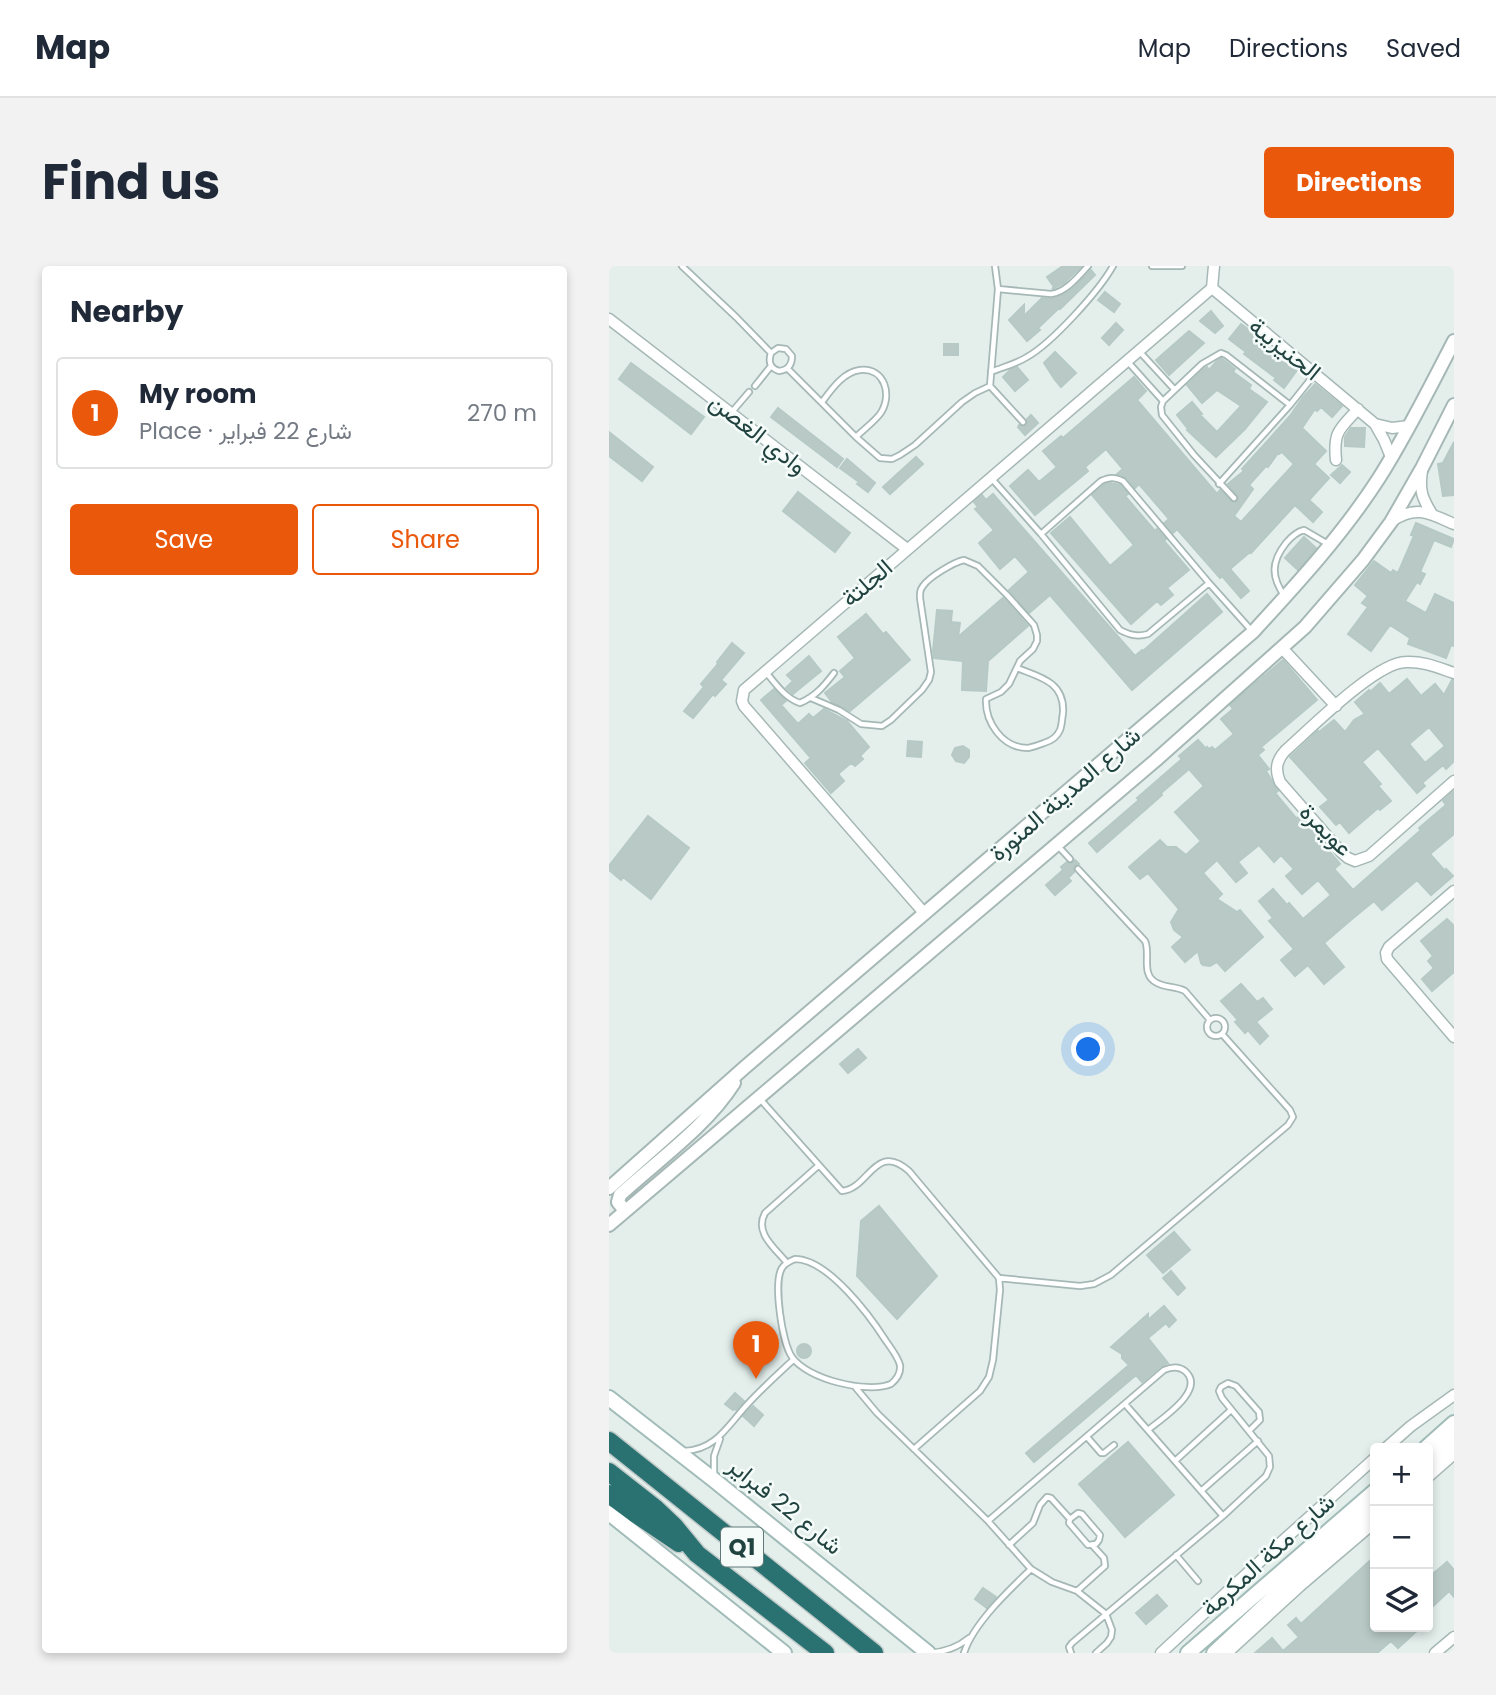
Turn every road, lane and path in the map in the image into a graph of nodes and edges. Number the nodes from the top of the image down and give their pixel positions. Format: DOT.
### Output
graph roads {
  1 [pos="682,266"];
  2 [pos="995,266"];
  3 [pos="1088,266"];
  4 [pos="1113,266"];
  5 [pos="1152,266"];
  6 [pos="1182,266"];
  7 [pos="1213,266"];
  8 [pos="1212,288"];
  9 [pos="998,289"];
  10 [pos="609,319"];
  11 [pos="1454,341"];
  12 [pos="1139,351"];
  13 [pos="771,354"];
  14 [pos="1128,361"];
  15 [pos="771,366"];
  16 [pos="787,368"];
  17 [pos="991,372"];
  18 [pos="1315,373"];
  19 [pos="755,386"];
  20 [pos="990,386"];
  21 [pos="1174,389"];
  22 [pos="749,392"];
  23 [pos="1163,401"];
  24 [pos="821,402"];
  25 [pos="1290,405"];
  26 [pos="1454,405"];
  27 [pos="1358,410"];
  28 [pos="731,413"];
  29 [pos="1023,422"];
  30 [pos="1375,424"];
  31 [pos="1409,426"];
  32 [pos="856,437"];
  33 [pos="1391,457"];
  34 [pos="1336,460"];
  35 [pos="1422,468"];
  36 [pos="990,477"];
  37 [pos="1219,484"];
  38 [pos="1234,498"];
  39 [pos="1432,514"];
  40 [pos="1391,522"];
  41 [pos="1454,523"];
  42 [pos="1041,534"];
  43 [pos="1329,544"];
  44 [pos="907,549"];
  45 [pos="1209,583"];
  46 [pos="1285,597"];
  47 [pos="1253,632"];
  48 [pos="1282,648"];
  49 [pos="1017,668"];
  50 [pos="764,670"];
  51 [pos="834,673"];
  52 [pos="1454,673"];
  53 [pos="811,698"];
  54 [pos="1336,706"];
  55 [pos="1454,781"];
  56 [pos="1056,844"];
  57 [pos="1070,859"];
  58 [pos="1078,869"];
  59 [pos="1454,891"];
  60 [pos="925,914"];
  61 [pos="1210,1020"];
  62 [pos="1222,1034"];
  63 [pos="1454,1037"];
  64 [pos="744,1068"];
  65 [pos="759,1097"];
  66 [pos="818,1166"];
  67 [pos="609,1188"];
  68 [pos="625,1211"];
  69 [pos="609,1225"];
  70 [pos="787,1263"];
  71 [pos="999,1279"];
  72 [pos="793,1360"];
  73 [pos="855,1387"];
  74 [pos="1454,1395"];
  75 [pos="609,1398"];
  76 [pos="1125,1404"];
  77 [pos="1231,1410"];
  78 [pos="1454,1423"];
  79 [pos="1148,1430"];
  80 [pos="1249,1431"];
  81 [pos="722,1435"];
  82 [pos="1087,1436"];
  83 [pos="1454,1440"];
  84 [pos="609,1441"];
  85 [pos="1258,1441"];
  86 [pos="1392,1443"];
  87 [pos="1432,1443"];
  88 [pos="1114,1444"];
  89 [pos="914,1449"];
  90 [pos="678,1451"];
  91 [pos="1454,1454"];
  92 [pos="1175,1461"];
  93 [pos="1370,1462"];
  94 [pos="1434,1464"];
  95 [pos="1454,1464"];
  96 [pos="609,1472"];
  97 [pos="714,1479"];
  98 [pos="1201,1491"];
  99 [pos="609,1494"];
  100 [pos="1370,1495"];
  101 [pos="1370,1512"];
  102 [pos="609,1513"];
  103 [pos="1223,1516"];
  104 [pos="1070,1519"];
  105 [pos="988,1521"];
  106 [pos="1370,1525"];
  107 [pos="1009,1545"];
  108 [pos="1093,1545"];
  109 [pos="697,1554"];
  110 [pos="1176,1555"];
  111 [pos="1031,1569"];
  112 [pos="1198,1581"];
  113 [pos="1077,1591"];
  114 [pos="1106,1614"];
  115 [pos="972,1635"];
  116 [pos="1454,1637"];
  117 [pos="781,1652"];
  118 [pos="1437,1652"];
  119 [pos="825,1653"];
  120 [pos="874,1653"];
  121 [pos="928,1653"];
  122 [pos="964,1653"];
  123 [pos="1071,1653"];
  124 [pos="1095,1653"];
  125 [pos="1161,1653"];
  126 [pos="1188,1653"];
  127 [pos="1214,1653"];
  128 [pos="1227,1653"];
  1 -- 13 [label="lane"];
  2 -- 9 [label="lane"];
  3 -- 9 [label="lane"];
  4 -- 17 [label="lane"];
  5 -- 6 [label="lane"];
  7 -- 8 [label="street"];
  8 -- 12 [label="street, الجلتة"];
  8 -- 18 [label="street, الحنيزيبة"];
  9 -- 17 [label="lane"];
  10 -- 28 [label="street, وادي الغصن"];
  11 -- 31 [label="street, شارع المدينة المنورة"];
  12 -- 14 [label="street, الجلتة"];
  12 -- 21 [label="lane"];
  13 -- 15 [label="lane"];
  13 -- 16 [label="lane"];
  14 -- 23 [label="lane"];
  14 -- 36 [label="street, الجلتة"];
  15 -- 16 [label="lane"];
  15 -- 19 [label="lane"];
  16 -- 24 [label="lane"];
  17 -- 20 [label="lane"];
  18 -- 25 [label="lane"];
  18 -- 27 [label="street, الحنيزيبة"];
  20 -- 29 [label="lane"];
  20 -- 32 [label="lane"];
  21 -- 23 [label="lane"];
  21 -- 25 [label="lane"];
  22 -- 28 [label="lane"];
  23 -- 37 [label="lane"];
  24 -- 32 [label="lane"];
  24 -- 32 [label="lane"];
  25 -- 37 [label="lane"];
  26 -- 35 [label="street, شارع المدينة المنورة"];
  27 -- 30 [label="street, الحنيزيبة"];
  27 -- 34 [label="street"];
  28 -- 44 [label="street, وادي الغصن"];
  30 -- 31 [label="street"];
  30 -- 33 [label="street, الحنيزيبة"];
  31 -- 33 [label="street, شارع المدينة المنورة"];
  33 -- 43 [label="street, شارع المدينة المنورة"];
  35 -- 39 [label="street"];
  35 -- 40 [label="street, شارع المدينة المنورة"];
  36 -- 42 [label="lane"];
  36 -- 44 [label="street, الجلتة"];
  37 -- 38 [label="lane"];
  39 -- 40 [label="street"];
  39 -- 41 [label="street"];
  40 -- 48 [label="street, شارع المدينة المنورة"];
  42 -- 45 [label="lane"];
  42 -- 45 [label="lane"];
  43 -- 46 [label="street, شارع المدينة المنورة"];
  43 -- 46 [label="lane"];
  44 -- 50 [label="street, الجلتة"];
  45 -- 47 [label="lane"];
  46 -- 47 [label="street, شارع المدينة المنورة"];
  47 -- 60 [label="street, شارع المدينة المنورة"];
  48 -- 54 [label="street"];
  48 -- 56 [label="street, شارع المدينة المنورة"];
  49 -- 49 [label="lane"];
  49 -- 53 [label="lane"];
  50 -- 53 [label="lane"];
  50 -- 60 [label="street, الجلتة"];
  51 -- 53 [label="lane"];
  52 -- 54 [label="street, عويمرة"];
  54 -- 55 [label="street, عويمرة"];
  56 -- 57 [label="lane"];
  56 -- 65 [label="street, شارع المدينة المنورة"];
  58 -- 61 [label="lane"];
  59 -- 63 [label="street"];
  60 -- 64 [label="street, شارع المدينة المنورة"];
  61 -- 62 [label="lane"];
  61 -- 62 [label="lane"];
  62 -- 71 [label="lane"];
  64 -- 67 [label="street, شارع المدينة المنورة"];
  64 -- 68 [label="street"];
  65 -- 66 [label="lane"];
  65 -- 68 [label="street, شارع المدينة المنورة"];
  66 -- 70 [label="lane"];
  66 -- 71 [label="lane"];
  68 -- 69 [label="street, شارع المدينة المنورة"];
  70 -- 72 [label="lane"];
  70 -- 73 [label="lane"];
  71 -- 89 [label="lane"];
  72 -- 73 [label="lane"];
  72 -- 81 [label="lane"];
  73 -- 89 [label="lane"];
  74 -- 86 [label="street"];
  75 -- 90 [label="main road, شارع 22 فبراير"];
  76 -- 79 [label="lane"];
  76 -- 79 [label="lane"];
  76 -- 82 [label="lane"];
  77 -- 80 [label="lane"];
  77 -- 80 [label="lane"];
  77 -- 92 [label="lane"];
  78 -- 87 [label="main road"];
  79 -- 92 [label="lane"];
  80 -- 85 [label="lane"];
  81 -- 90 [label="lane"];
  81 -- 97 [label="lane"];
  82 -- 88 [label="lane"];
  82 -- 105 [label="lane"];
  83 -- 94 [label="main road"];
  84 -- 120 [label="highway, Q1"];
  85 -- 98 [label="lane"];
  85 -- 103 [label="lane"];
  89 -- 105 [label="lane"];
  90 -- 97 [label="main road, شارع 22 فبراير"];
  91 -- 94 [label="street"];
  92 -- 98 [label="lane"];
  93 -- 125 [label="street, شارع مكة المكرمة"];
  94 -- 95 [label="street"];
  96 -- 109 [label="highway, Q1"];
  97 -- 121 [label="main road, شارع 22 فبراير"];
  98 -- 103 [label="lane"];
  99 -- 109 [label="highway"];
  100 -- 126 [label="main road, شارع مكة المكرمة"];
  101 -- 127 [label="main road, شارع مكة المكرمة"];
  102 -- 117 [label="main road"];
  103 -- 110 [label="lane"];
  104 -- 107 [label="lane"];
  104 -- 108 [label="lane"];
  104 -- 108 [label="lane"];
  105 -- 107 [label="lane"];
  106 -- 128 [label="street, شارع مكة المكرمة"];
  107 -- 111 [label="lane"];
  108 -- 113 [label="lane"];
  109 -- 119 [label="highway, Q1"];
  110 -- 112 [label="lane"];
  110 -- 114 [label="lane"];
  111 -- 113 [label="lane"];
  111 -- 115 [label="lane"];
  113 -- 114 [label="lane"];
  114 -- 123 [label="lane"];
  114 -- 124 [label="lane"];
  115 -- 121 [label="lane"];
  115 -- 122 [label="lane"];
  116 -- 118 [label="street"];
}
